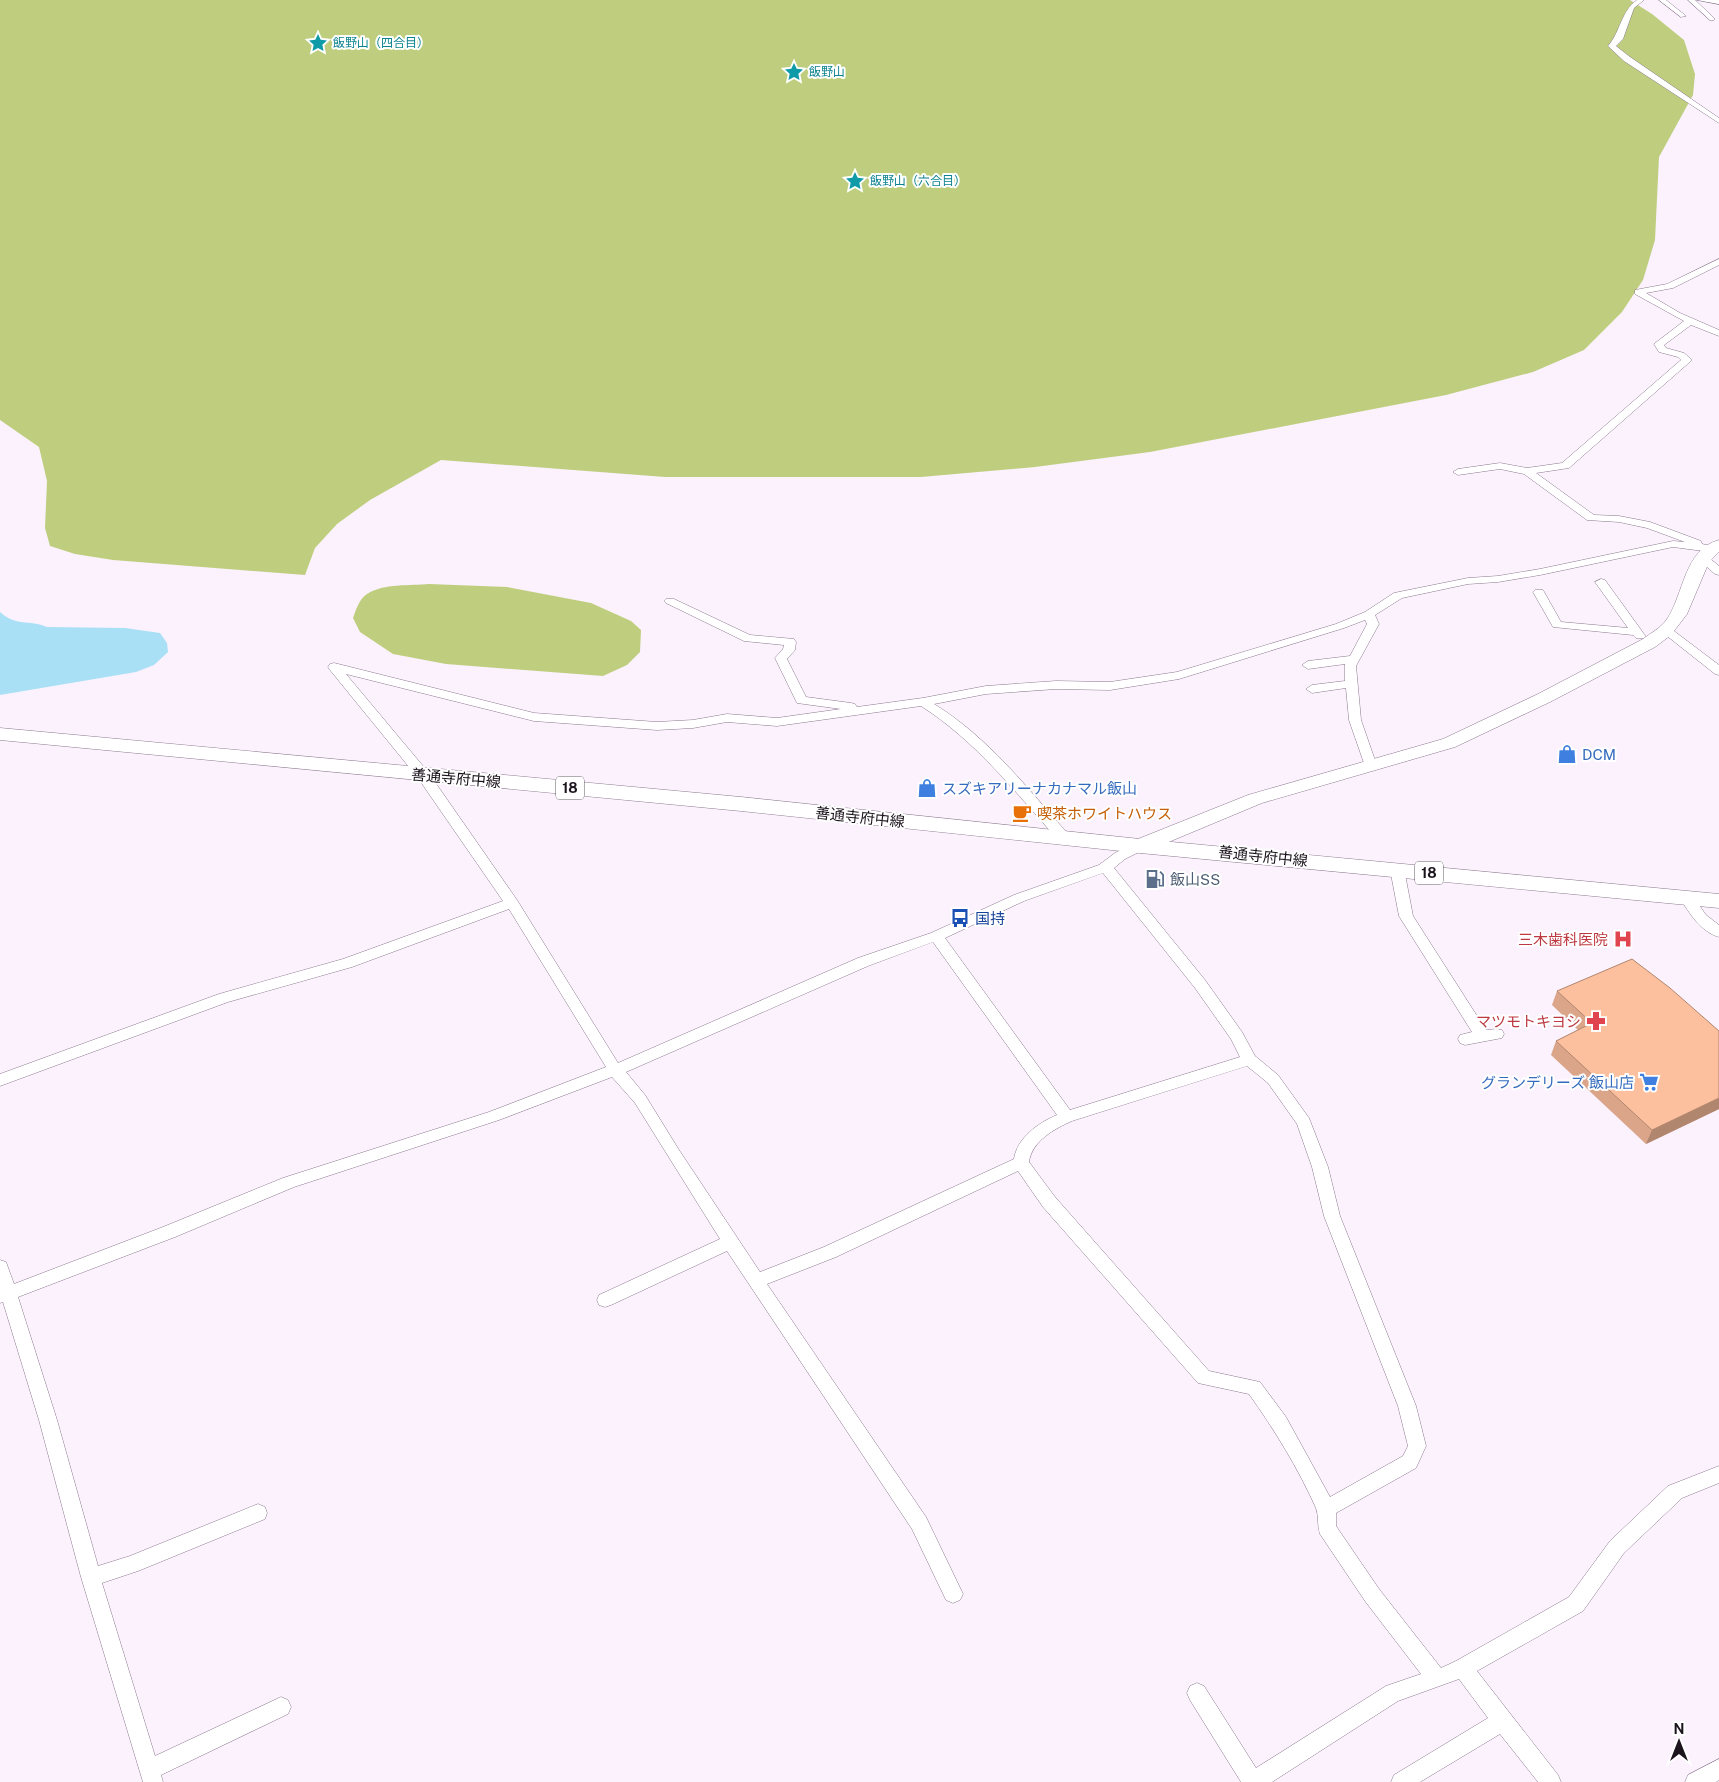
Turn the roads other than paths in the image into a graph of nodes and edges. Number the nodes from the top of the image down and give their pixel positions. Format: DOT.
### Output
graph roads {
  1 [pos="1641,0"];
  2 [pos="1662,0"];
  3 [pos="1691,0"];
  4 [pos="1700,0"];
  5 [pos="1719,1"];
  6 [pos="1683,16"];
  7 [pos="1712,19"];
  8 [pos="1719,121"];
  9 [pos="1719,262"];
  10 [pos="1690,321"];
  11 [pos="1719,333"];
  12 [pos="1527,471"];
  13 [pos="1458,472"];
  14 [pos="1711,551"];
  15 [pos="1719,572"];
  16 [pos="1601,582"];
  17 [pos="1539,592"];
  18 [pos="670,601"];
  19 [pos="1369,614"];
  20 [pos="1666,630"];
  21 [pos="1642,638"];
  22 [pos="1353,659"];
  23 [pos="1308,665"];
  24 [pos="1719,671"];
  25 [pos="1350,684"];
  26 [pos="1312,689"];
  27 [pos="923,702"];
  28 [pos="860,709"];
  29 [pos="0,734"];
  30 [pos="1371,766"];
  31 [pos="423,775"];
  32 [pos="1064,838"];
  33 [pos="1140,846"];
  34 [pos="1104,868"];
  35 [pos="1397,869"];
  36 [pos="1687,898"];
  37 [pos="1719,901"];
  38 [pos="512,903"];
  39 [pos="1719,932"];
  40 [pos="936,936"];
  41 [pos="1465,1039"];
  42 [pos="1249,1060"];
  43 [pos="615,1070"];
  44 [pos="0,1080"];
  45 [pos="1067,1117"];
  46 [pos="1021,1163"];
  47 [pos="730,1242"];
  48 [pos="0,1267"];
  49 [pos="756,1281"];
  50 [pos="4,1294"];
  51 [pos="605,1300"];
  52 [pos="1719,1474"];
  53 [pos="1326,1509"];
  54 [pos="258,1513"];
  55 [pos="91,1577"];
  56 [pos="953,1594"];
  57 [pos="1463,1668"];
  58 [pos="1437,1679"];
  59 [pos="1198,1692"];
  60 [pos="282,1707"];
  61 [pos="1502,1721"];
  62 [pos="1719,1769"];
  63 [pos="151,1776"];
  64 [pos="1405,1781"];
  65 [pos="1253,1782"];
  66 [pos="1551,1782"];
  67 [pos="1695,1782"];
  1 -- 8 [label="street"];
  2 -- 6 [label="street"];
  3 -- 7 [label="street"];
  4 -- 5 [label="street"];
  9 -- 10 [label="street"];
  10 -- 11 [label="street"];
  10 -- 12 [label="street"];
  12 -- 13 [label="street"];
  12 -- 14 [label="street"];
  14 -- 15 [label="street"];
  14 -- 19 [label="street"];
  14 -- 20 [label="street"];
  16 -- 21 [label="street"];
  17 -- 21 [label="street"];
  18 -- 28 [label="street"];
  19 -- 22 [label="street"];
  19 -- 27 [label="street"];
  20 -- 21 [label="street"];
  20 -- 24 [label="street"];
  21 -- 30 [label="street"];
  22 -- 23 [label="street"];
  22 -- 25 [label="street"];
  25 -- 26 [label="street"];
  25 -- 30 [label="street"];
  27 -- 28 [label="street"];
  27 -- 32 [label="street"];
  28 -- 31 [label="street"];
  29 -- 31 [label="main road, 善通寺府中線 / 18"];
  30 -- 33 [label="street"];
  31 -- 32 [label="main road, 善通寺府中線 / 18"];
  31 -- 38 [label="street"];
  32 -- 33 [label="main road, 善通寺府中線 / 18"];
  33 -- 34 [label="street"];
  33 -- 35 [label="main road, 善通寺府中線 / 18"];
  34 -- 40 [label="street"];
  34 -- 42 [label="street"];
  35 -- 36 [label="main road, 善通寺府中線 / 18"];
  35 -- 41 [label="street"];
  36 -- 37 [label="main road, 善通寺府中線 / 18"];
  36 -- 39 [label="street"];
  38 -- 43 [label="street"];
  38 -- 44 [label="street"];
  40 -- 43 [label="street"];
  40 -- 45 [label="street"];
  42 -- 45 [label="street"];
  42 -- 53 [label="street"];
  43 -- 47 [label="street"];
  43 -- 50 [label="street"];
  45 -- 46 [label="street"];
  46 -- 49 [label="street"];
  46 -- 53 [label="street"];
  47 -- 49 [label="street"];
  47 -- 51 [label="street"];
  48 -- 50 [label="street"];
  49 -- 56 [label="street"];
  50 -- 55 [label="street"];
  52 -- 57 [label="street"];
  53 -- 58 [label="street"];
  54 -- 55 [label="street"];
  55 -- 63 [label="street"];
  57 -- 58 [label="street"];
  57 -- 61 [label="street"];
  58 -- 65 [label="street"];
  59 -- 65 [label="street"];
  60 -- 63 [label="street"];
  61 -- 64 [label="street"];
  61 -- 66 [label="street"];
  62 -- 67 [label="street"];
}
